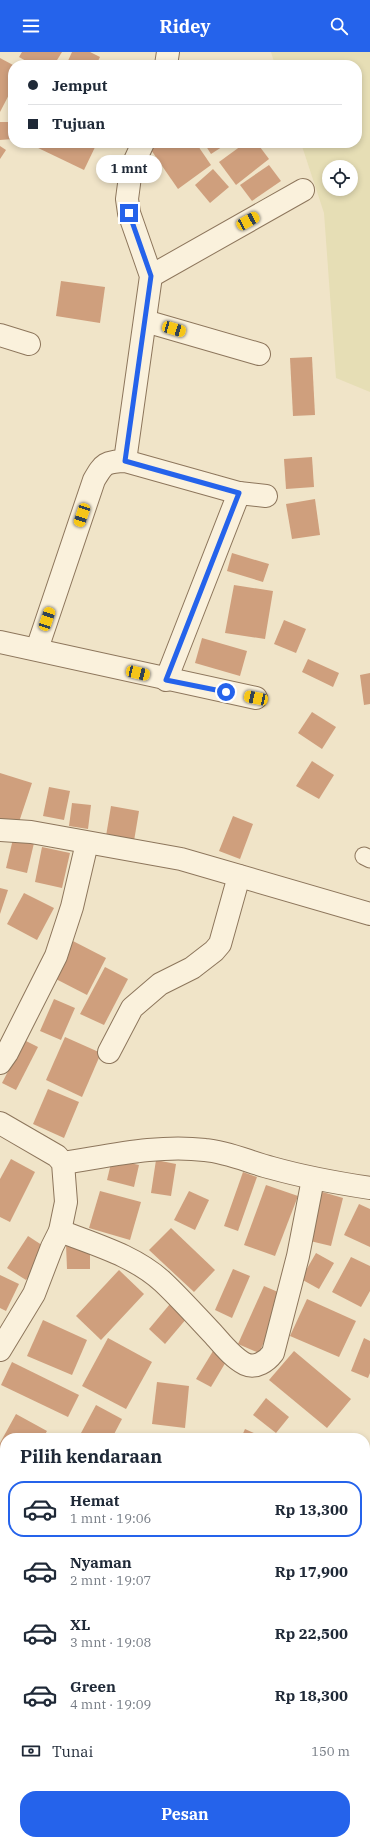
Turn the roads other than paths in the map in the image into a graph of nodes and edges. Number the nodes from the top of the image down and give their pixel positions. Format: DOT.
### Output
graph roads {
  1 [pos="142,148"];
  2 [pos="303,190"];
  3 [pos="151,276"];
  4 [pos="145,321"];
  5 [pos="0,335"];
  6 [pos="29,344"];
  7 [pos="259,354"];
  8 [pos="125,461"];
  9 [pos="239,493"];
  10 [pos="266,496"];
  11 [pos="0,642"];
  12 [pos="37,649"];
  13 [pos="166,680"];
  14 [pos="256,698"];
  15 [pos="0,830"];
  16 [pos="87,843"];
  17 [pos="239,876"];
  18 [pos="370,914"];
  19 [pos="110,1052"];
  20 [pos="0,1063"];
  21 [pos="0,1123"];
  22 [pos="63,1163"];
  23 [pos="313,1179"];
  24 [pos="370,1188"];
  25 [pos="60,1231"];
  26 [pos="0,1350"];
  1 -- 3 [label="street"];
  2 -- 3 [label="street"];
  3 -- 4 [label="street"];
  4 -- 7 [label="street"];
  4 -- 8 [label="street"];
  5 -- 6 [label="street"];
  8 -- 9 [label="street"];
  8 -- 12 [label="street"];
  9 -- 10 [label="street"];
  9 -- 13 [label="street"];
  11 -- 12 [label="street"];
  12 -- 13 [label="street"];
  13 -- 14 [label="street"];
  15 -- 16 [label="street"];
  16 -- 17 [label="street"];
  16 -- 20 [label="street"];
  17 -- 18 [label="street"];
  17 -- 19 [label="street"];
  21 -- 22 [label="street"];
  22 -- 23 [label="street"];
  22 -- 25 [label="street"];
  23 -- 24 [label="street"];
  23 -- 25 [label="street"];
  25 -- 26 [label="street"];
}
